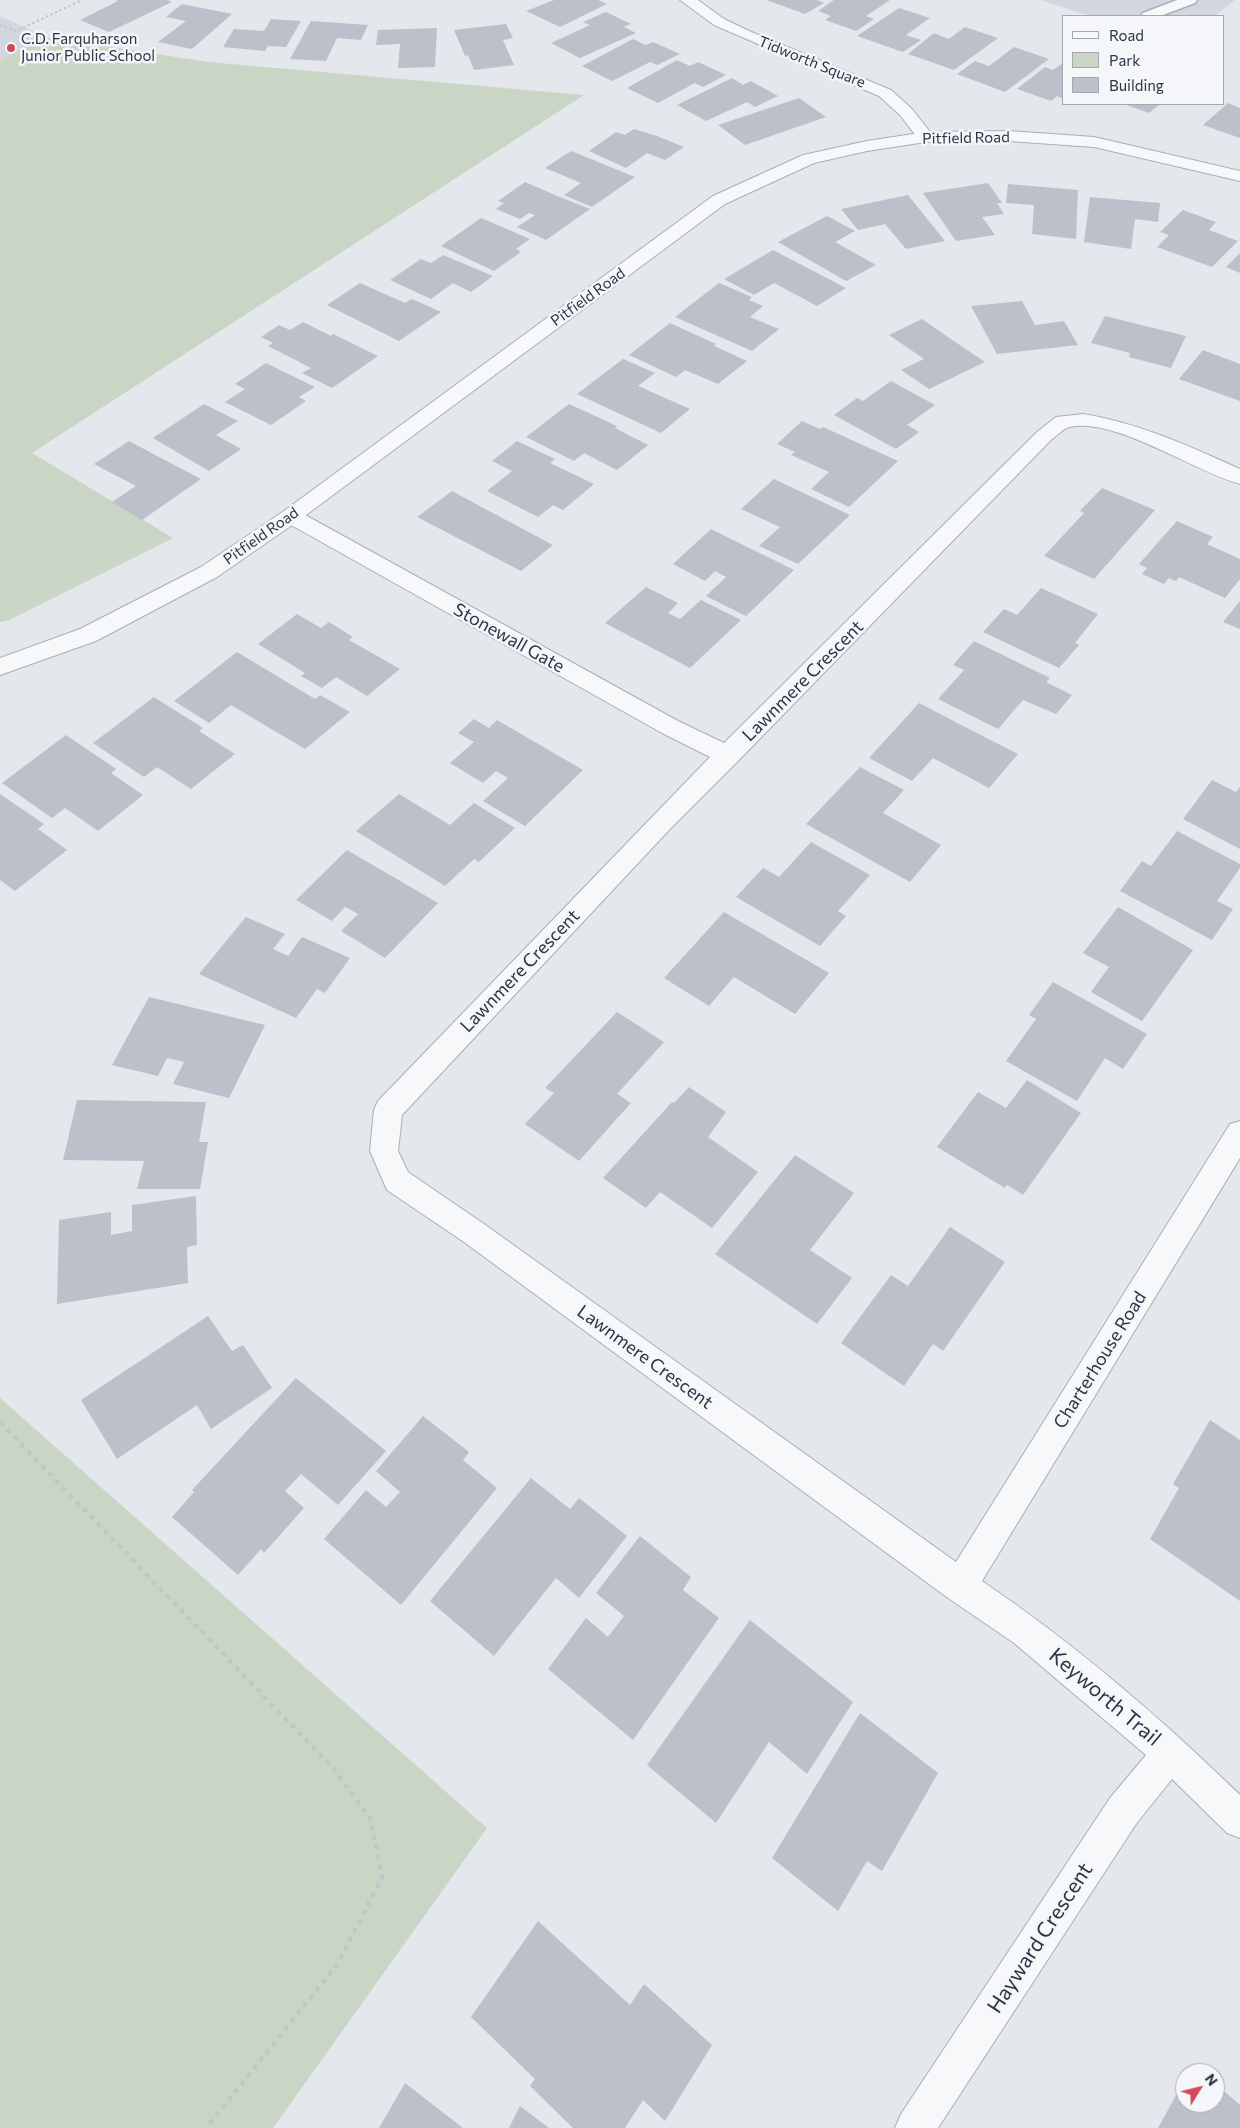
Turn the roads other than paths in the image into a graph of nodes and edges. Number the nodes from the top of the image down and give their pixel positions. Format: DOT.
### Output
graph roads {
  1 [pos="688,0"];
  2 [pos="1190,0"];
  3 [pos="1151,15"];
  4 [pos="926,137"];
  5 [pos="1240,176"];
  6 [pos="1240,477"];
  7 [pos="291,516"];
  8 [pos="0,667"];
  9 [pos="729,756"];
  10 [pos="1240,1134"];
  11 [pos="960,1586"];
  12 [pos="1171,1753"];
  13 [pos="1240,1820"];
  14 [pos="915,2128"];
  1 -- 4 [label="street, Tidworth Square"];
  2 -- 3 [label="lane"];
  4 -- 5 [label="street, Pitfield Road"];
  4 -- 7 [label="street, Pitfield Road"];
  6 -- 9 [label="street, Lawnmere Crescent"];
  7 -- 8 [label="street, Pitfield Road"];
  7 -- 9 [label="street, Stonewall Gate"];
  9 -- 11 [label="street, Lawnmere Crescent"];
  10 -- 11 [label="street, Charterhouse Road"];
  11 -- 12 [label="street, Keyworth Trail"];
  12 -- 13 [label="street, Keyworth Trail"];
  12 -- 14 [label="street, Hayward Crescent"];
}
